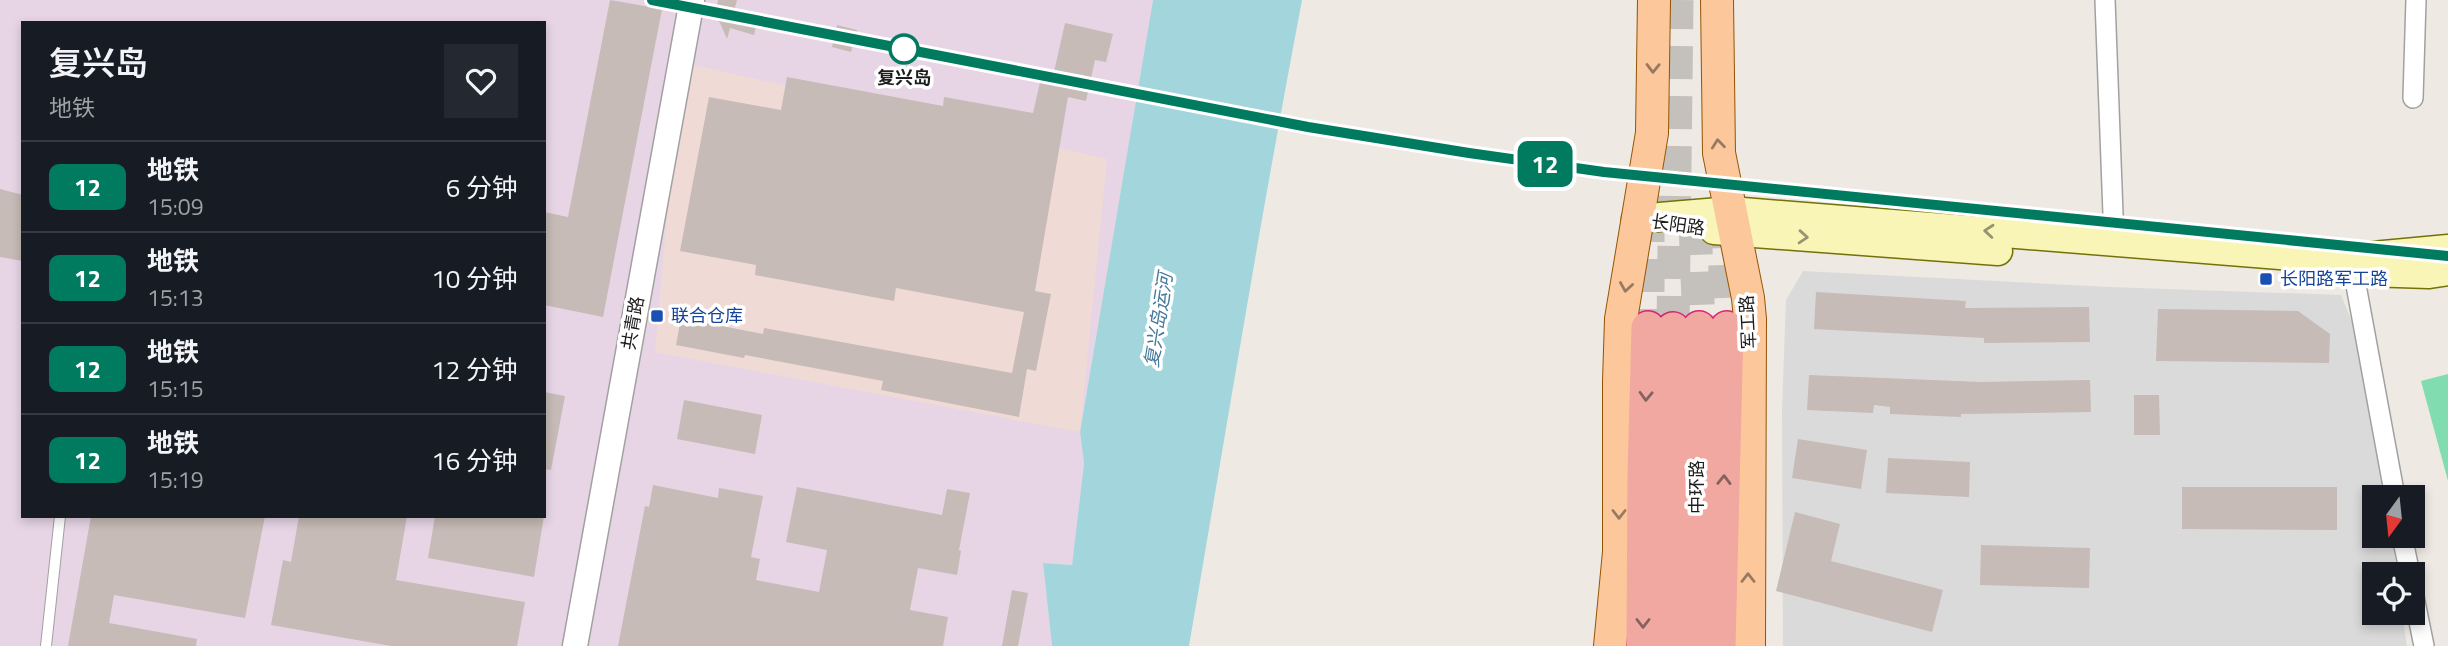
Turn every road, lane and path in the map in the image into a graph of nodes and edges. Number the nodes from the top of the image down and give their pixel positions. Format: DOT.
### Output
graph roads {
  1 [pos="692,0"];
  2 [pos="1654,0"];
  3 [pos="1717,0"];
  4 [pos="2105,0"];
  5 [pos="2416,0"];
  6 [pos="2413,97"];
  7 [pos="1636,219"];
  8 [pos="1733,222"];
  9 [pos="2114,241"];
  10 [pos="2448,249"];
  11 [pos="2352,265"];
  12 [pos="2448,271"];
  13 [pos="1687,328"];
  14 [pos="2393,485"];
  15 [pos="60,518"];
  16 [pos="2420,625"];
  17 [pos="46,646"];
  18 [pos="575,646"];
  19 [pos="1610,646"];
  20 [pos="1643,646"];
  21 [pos="1668,646"];
  22 [pos="1696,646"];
  23 [pos="1719,646"];
  24 [pos="1748,646"];
  25 [pos="2424,646"];
  1 -- 18 [label="street, 共青路"];
  2 -- 7 [label="main road, one-way"];
  8 -- 3 [label="main road, 军工路, one-way"];
  4 -- 9 [label="street"];
  5 -- 6 [label="street"];
  7 -- 8 [label="main road, 长阳路"];
  7 -- 19 [label="main road, one-way"];
  9 -- 8 [label="main road, 长阳路, one-way"];
  8 -- 11 [label="main road, 长阳路, one-way"];
  24 -- 8 [label="main road, 军工路, one-way"];
  9 -- 11 [label="main road, 长阳路"];
  10 -- 11 [label="main road, 长阳路"];
  11 -- 12 [label="main road, 长阳路"];
  11 -- 14 [label="street"];
  13 -- 20 [label="highway, one-way"];
  13 -- 21 [label="highway, 中环路"];
  13 -- 22 [label="highway, 中环路"];
  23 -- 13 [label="highway, one-way"];
  15 -- 17 [label="lane"];
  16 -- 25 [label="street"];
}
